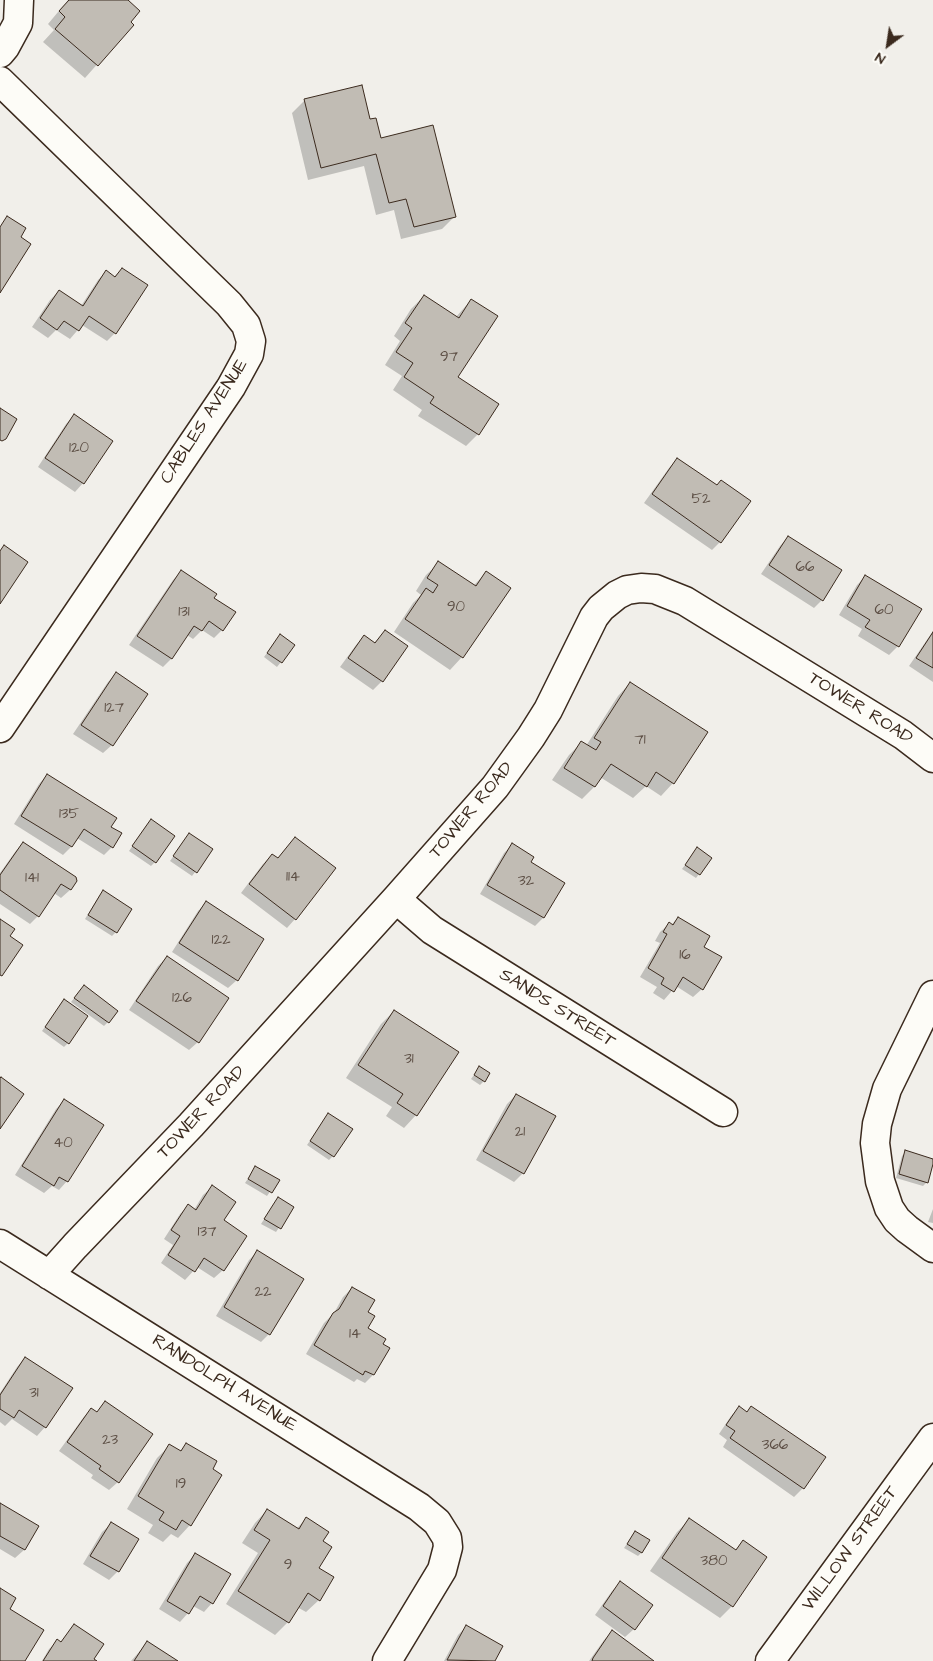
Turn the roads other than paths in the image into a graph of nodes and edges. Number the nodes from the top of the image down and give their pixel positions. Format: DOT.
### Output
graph roads {
  1 [pos="12,4"];
  2 [pos="0,54"];
  3 [pos="0,81"];
  4 [pos="0,728"];
  5 [pos="933,758"];
  6 [pos="396,899"];
  7 [pos="933,996"];
  8 [pos="723,1112"];
  9 [pos="0,1244"];
  10 [pos="933,1248"];
  11 [pos="49,1275"];
  12 [pos="933,1438"];
  13 [pos="387,1661"];
  14 [pos="770,1661"];
  1 -- 2 [label="street"];
  3 -- 4 [label="street, CABLES AVENUE"];
  5 -- 6 [label="street, TOWER ROAD"];
  6 -- 8 [label="street, SANDS STREET"];
  6 -- 11 [label="street, TOWER ROAD"];
  7 -- 10 [label="street"];
  9 -- 11 [label="street, RANDOLPH AVENUE"];
  11 -- 13 [label="street, RANDOLPH AVENUE"];
  12 -- 14 [label="street, WILLOW STREET"];
}
